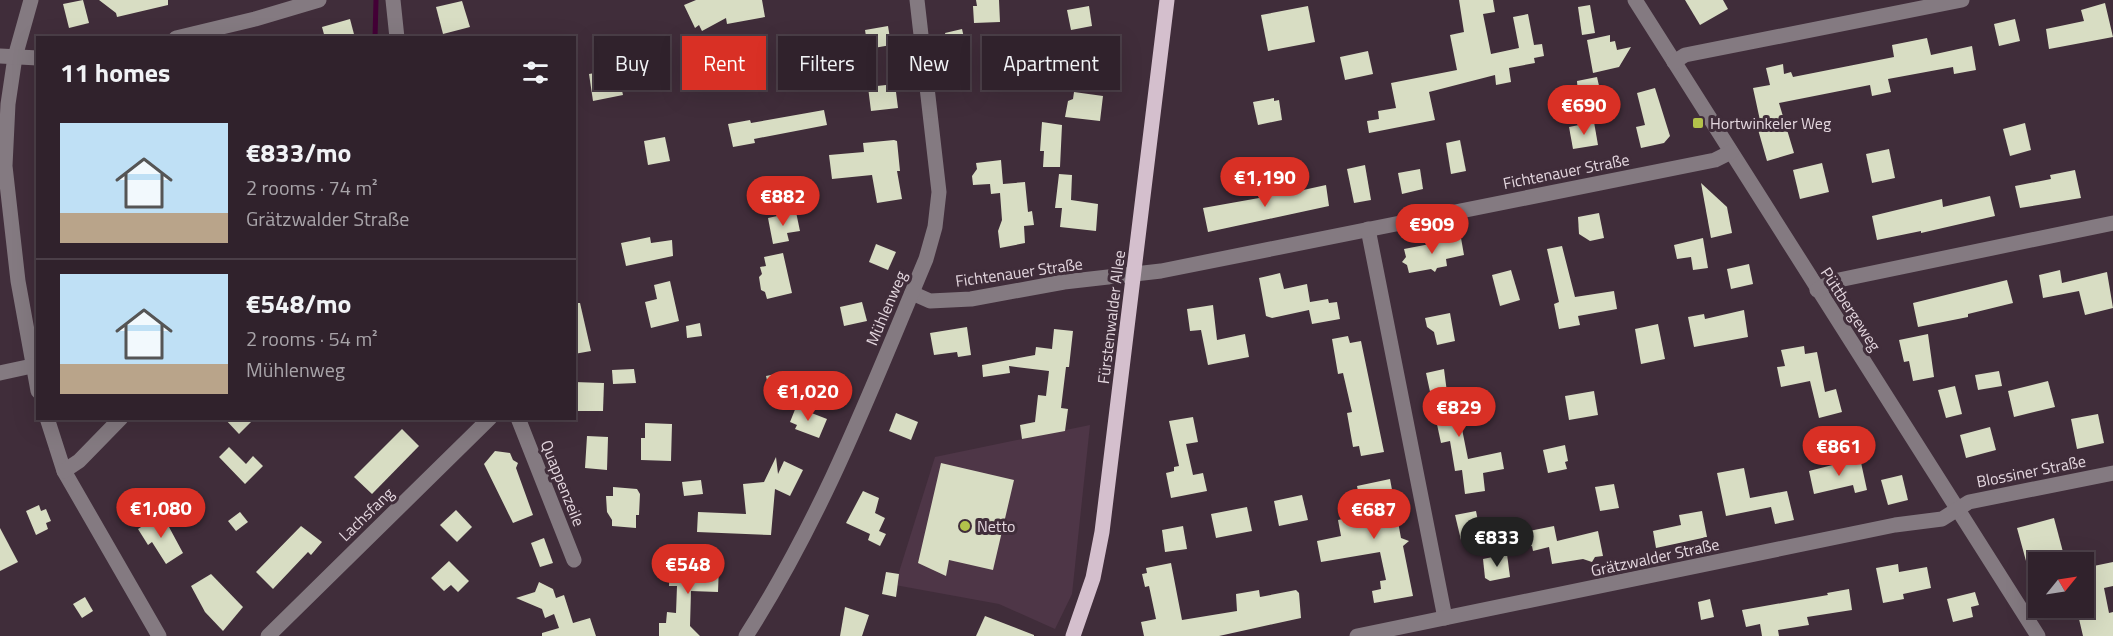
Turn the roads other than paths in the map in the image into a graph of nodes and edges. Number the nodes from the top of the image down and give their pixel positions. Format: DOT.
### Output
graph roads {
  1 [pos="32,0"];
  2 [pos="319,0"];
  3 [pos="393,0"];
  4 [pos="917,0"];
  5 [pos="1167,0"];
  6 [pos="1635,0"];
  7 [pos="1962,0"];
  8 [pos="184,36"];
  9 [pos="397,36"];
  10 [pos="8,57"];
  11 [pos="36,58"];
  12 [pos="1674,62"];
  13 [pos="2,139"];
  14 [pos="1731,152"];
  15 [pos="2113,223"];
  16 [pos="1368,229"];
  17 [pos="1135,274"];
  18 [pos="1817,290"];
  19 [pos="912,293"];
  20 [pos="32,366"];
  21 [pos="0,373"];
  22 [pos="36,383"];
  23 [pos="48,420"];
  24 [pos="119,420"];
  25 [pos="488,420"];
  26 [pos="519,420"];
  27 [pos="64,471"];
  28 [pos="2113,473"];
  29 [pos="1958,509"];
  30 [pos="574,560"];
  31 [pos="1445,618"];
  32 [pos="1427,629"];
  33 [pos="159,636"];
  34 [pos="268,636"];
  35 [pos="746,636"];
  36 [pos="1073,636"];
  37 [pos="1357,636"];
  38 [pos="2038,636"];
  1 -- 10 [label="street"];
  2 -- 8 [label="street"];
  3 -- 9 [label="street"];
  4 -- 19 [label="street, Mühlenweg"];
  5 -- 17 [label="main road, Fürstenwalder Allee"];
  6 -- 12 [label="street, Püttbergeweg"];
  7 -- 12 [label="street"];
  10 -- 11 [label="street"];
  10 -- 13 [label="street"];
  12 -- 14 [label="street, Püttbergeweg"];
  13 -- 20 [label="street"];
  14 -- 16 [label="street, Fichtenauer Straße"];
  14 -- 18 [label="street, Püttbergeweg"];
  15 -- 18 [label="street"];
  16 -- 17 [label="street, Fichtenauer Straße"];
  16 -- 31 [label="street"];
  17 -- 19 [label="street, Fichtenauer Straße"];
  17 -- 36 [label="main road, Fürstenwalder Allee"];
  18 -- 29 [label="street, Püttbergeweg"];
  19 -- 35 [label="street, Mühlenweg"];
  20 -- 21 [label="street"];
  20 -- 22 [label="street"];
  23 -- 27 [label="street"];
  24 -- 27 [label="street"];
  25 -- 34 [label="street, Lachsfang"];
  26 -- 30 [label="street, Quappenzeile"];
  27 -- 33 [label="street"];
  28 -- 29 [label="street, Blossiner Straße"];
  29 -- 31 [label="street, Grätzwalder Straße"];
  29 -- 38 [label="street, Püttbergeweg"];
  31 -- 32 [label="street, Grätzwalder Straße"];
  32 -- 37 [label="street, Grätzwalder Straße"];
}
